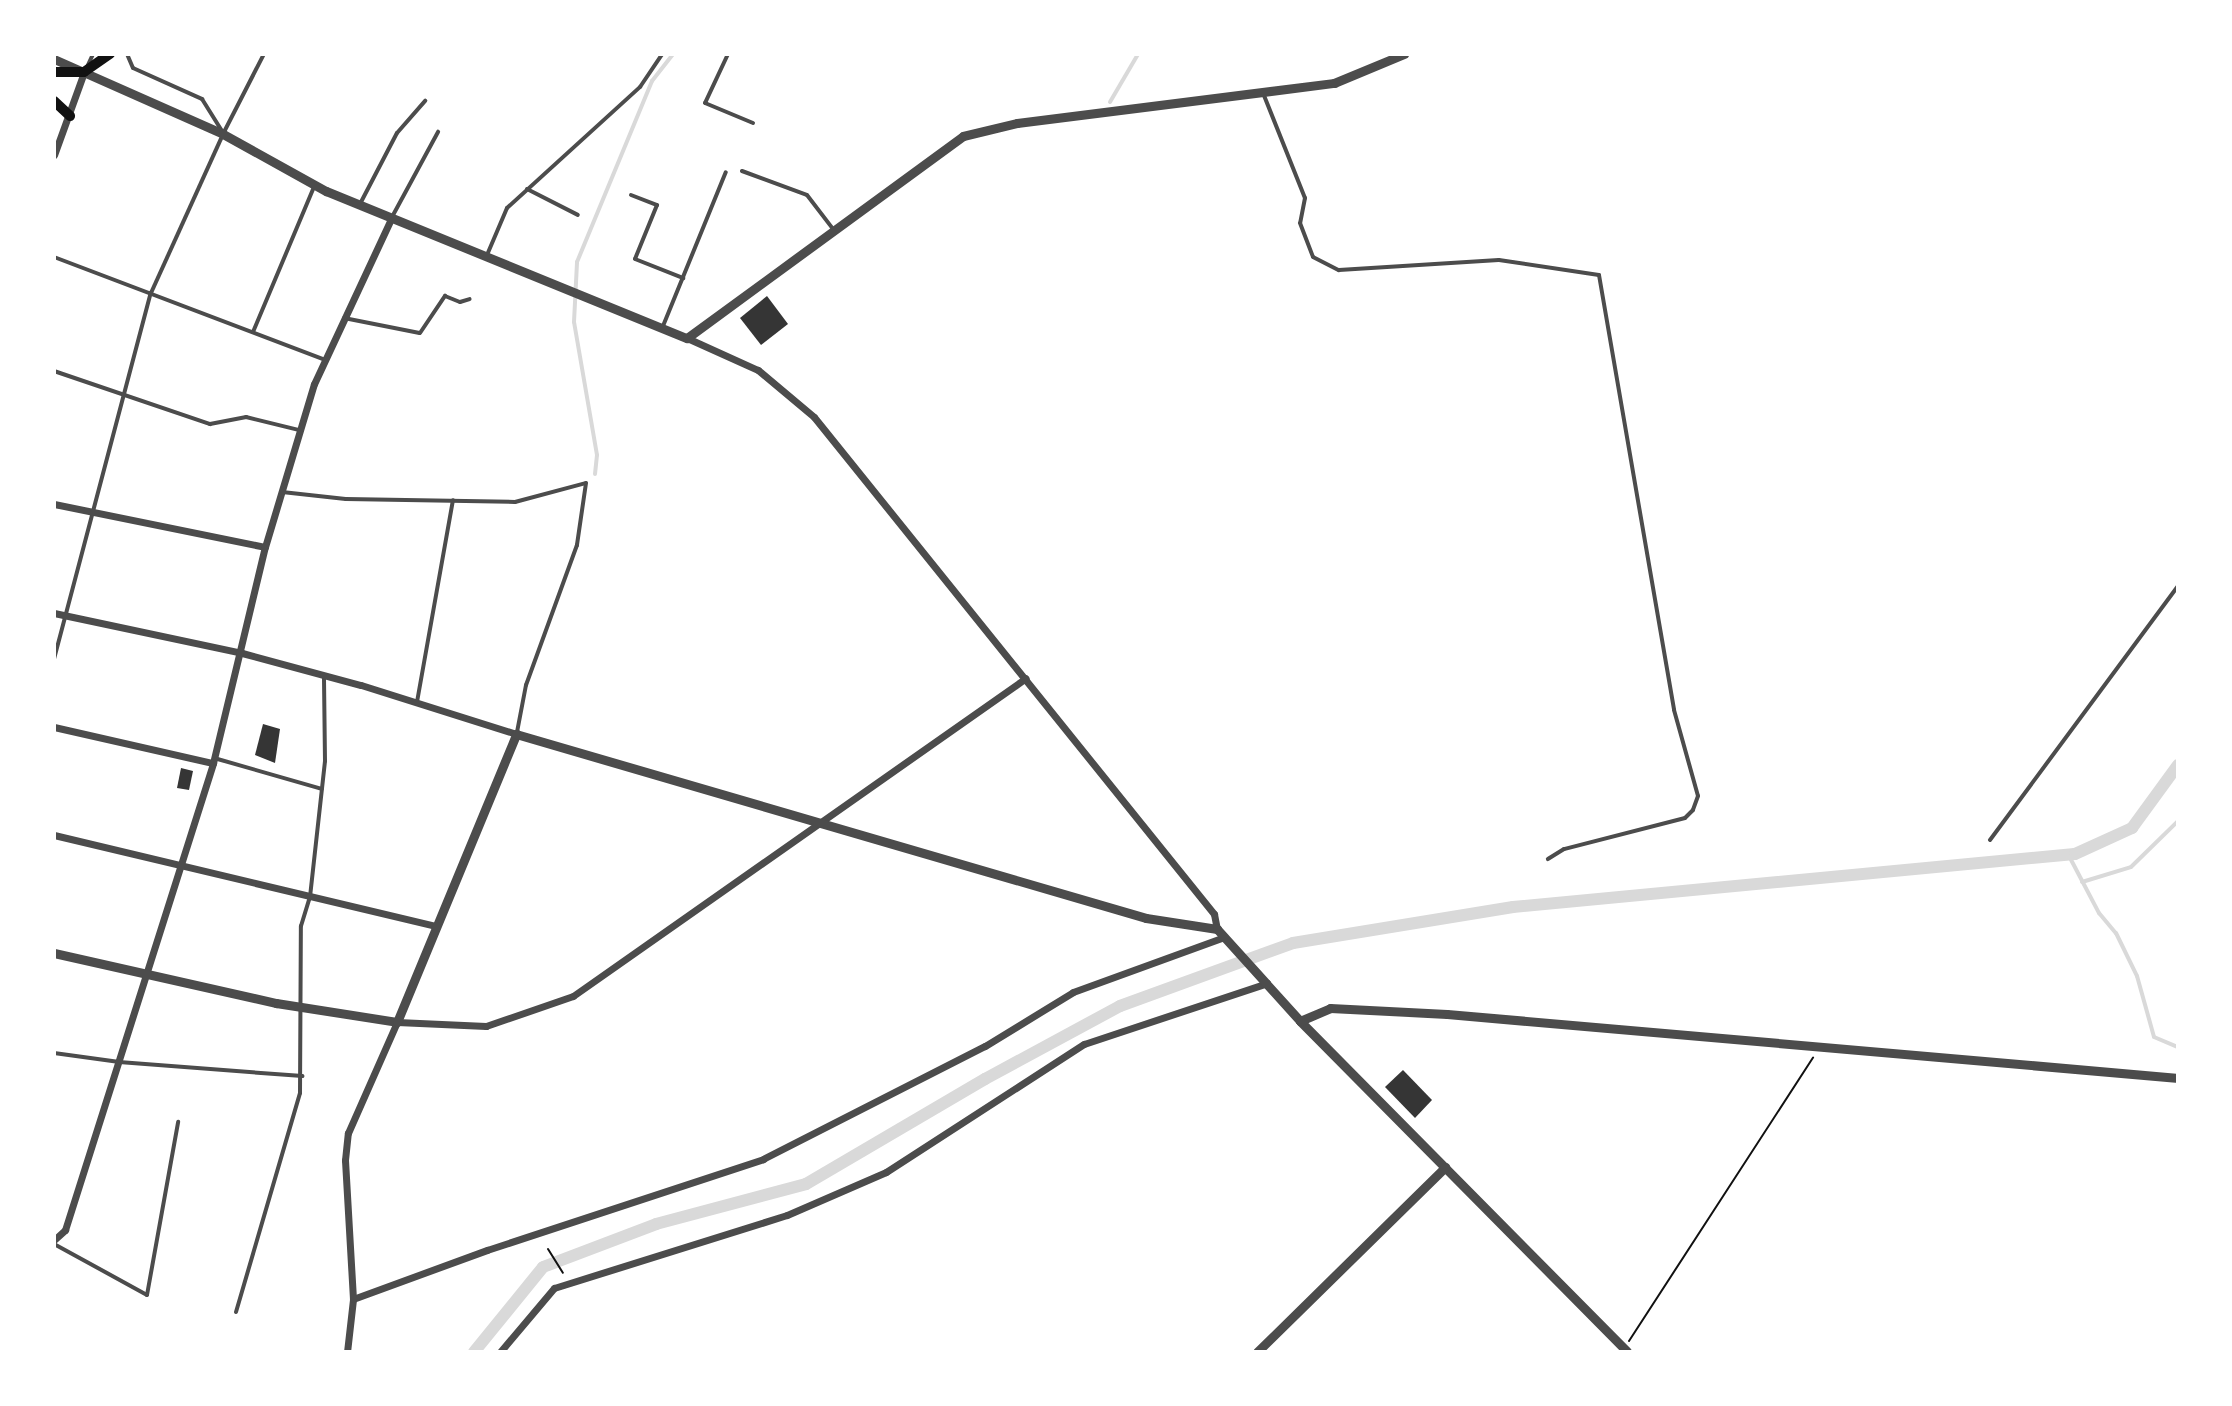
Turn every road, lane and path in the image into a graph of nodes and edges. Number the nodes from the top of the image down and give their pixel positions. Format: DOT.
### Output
graph roads {
  1 [pos="93,54"];
  2 [pos="110,54"];
  3 [pos="127,54"];
  4 [pos="264,54"];
  5 [pos="662,54"];
  6 [pos="728,54"];
  7 [pos="1404,54"];
  8 [pos="54,59"];
  9 [pos="54,72"];
  10 [pos="84,72"];
  11 [pos="1263,93"];
  12 [pos="54,101"];
  13 [pos="425,101"];
  14 [pos="70,116"];
  15 [pos="753,123"];
  16 [pos="438,132"];
  17 [pos="223,134"];
  18 [pos="54,155"];
  19 [pos="742,171"];
  20 [pos="726,172"];
  21 [pos="314,185"];
  22 [pos="527,189"];
  23 [pos="631,195"];
  24 [pos="360,204"];
  25 [pos="578,215"];
  26 [pos="392,217"];
  27 [pos="834,231"];
  28 [pos="487,255"];
  29 [pos="54,257"];
  30 [pos="683,278"];
  31 [pos="151,293"];
  32 [pos="470,299"];
  33 [pos="344,318"];
  34 [pos="663,326"];
  35 [pos="253,332"];
  36 [pos="687,338"];
  37 [pos="325,360"];
  38 [pos="54,371"];
  39 [pos="123,395"];
  40 [pos="299,430"];
  41 [pos="282,492"];
  42 [pos="453,500"];
  43 [pos="54,504"];
  44 [pos="91,512"];
  45 [pos="265,547"];
  46 [pos="2178,586"];
  47 [pos="54,613"];
  48 [pos="66,615"];
  49 [pos="242,653"];
  50 [pos="54,659"];
  51 [pos="324,676"];
  52 [pos="1026,678"];
  53 [pos="417,704"];
  54 [pos="54,727"];
  55 [pos="516,734"];
  56 [pos="213,760"];
  57 [pos="322,789"];
  58 [pos="821,824"];
  59 [pos="54,835"];
  60 [pos="1990,840"];
  61 [pos="1548,859"];
  62 [pos="181,865"];
  63 [pos="310,897"];
  64 [pos="436,926"];
  65 [pos="1217,929"];
  66 [pos="1226,940"];
  67 [pos="54,953"];
  68 [pos="148,972"];
  69 [pos="1267,983"];
  70 [pos="303,1007"];
  71 [pos="1300,1021"];
  72 [pos="397,1022"];
  73 [pos="1821,1047"];
  74 [pos="54,1053"];
  75 [pos="119,1062"];
  76 [pos="302,1076"];
  77 [pos="2178,1078"];
  78 [pos="178,1122"];
  79 [pos="1445,1167"];
  80 [pos="54,1242"];
  81 [pos="548,1249"];
  82 [pos="569,1280"];
  83 [pos="353,1299"];
  84 [pos="236,1312"];
  85 [pos="1626,1350"];
  86 [pos="347,1352"];
  87 [pos="500,1352"];
  88 [pos="1257,1352"];
  1 -- 10 [label="lane"];
  2 -- 10 [label="main road"];
  3 -- 17 [label="lane"];
  4 -- 17 [label="lane"];
  5 -- 22 [label="lane"];
  6 -- 15 [label="lane"];
  7 -- 11 [label="street"];
  8 -- 10 [label="street"];
  9 -- 10 [label="main road"];
  10 -- 14 [label="street"];
  10 -- 17 [label="street"];
  11 -- 27 [label="street"];
  11 -- 61 [label="lane"];
  12 -- 14 [label="main road"];
  13 -- 24 [label="lane"];
  14 -- 18 [label="street"];
  16 -- 26 [label="lane"];
  17 -- 21 [label="street"];
  17 -- 31 [label="lane"];
  19 -- 27 [label="lane"];
  20 -- 30 [label="lane"];
  21 -- 24 [label="street"];
  21 -- 35 [label="lane"];
  22 -- 25 [label="lane"];
  22 -- 28 [label="lane"];
  23 -- 30 [label="lane"];
  24 -- 26 [label="street"];
  26 -- 28 [label="street"];
  26 -- 33 [label="street"];
  27 -- 36 [label="street"];
  28 -- 34 [label="street"];
  29 -- 31 [label="lane"];
  30 -- 34 [label="lane"];
  31 -- 35 [label="lane"];
  31 -- 39 [label="lane"];
  32 -- 33 [label="lane"];
  33 -- 37 [label="street"];
  34 -- 36 [label="street"];
  35 -- 37 [label="lane"];
  36 -- 52 [label="street"];
  37 -- 40 [label="street"];
  38 -- 39 [label="lane"];
  39 -- 40 [label="lane"];
  39 -- 44 [label="lane"];
  40 -- 41 [label="street"];
  41 -- 42 [label="lane"];
  41 -- 45 [label="street"];
  42 -- 53 [label="lane"];
  42 -- 55 [label="lane"];
  43 -- 44 [label="street"];
  44 -- 45 [label="street"];
  44 -- 48 [label="lane"];
  45 -- 49 [label="street"];
  46 -- 60 [label="lane"];
  47 -- 48 [label="street"];
  48 -- 49 [label="street"];
  48 -- 50 [label="lane"];
  49 -- 51 [label="street"];
  49 -- 56 [label="street"];
  51 -- 53 [label="street"];
  51 -- 57 [label="lane"];
  52 -- 58 [label="street"];
  52 -- 65 [label="street"];
  53 -- 55 [label="street"];
  54 -- 56 [label="street"];
  55 -- 58 [label="street"];
  55 -- 64 [label="street"];
  56 -- 57 [label="lane"];
  56 -- 62 [label="street"];
  57 -- 63 [label="lane"];
  58 -- 65 [label="street"];
  58 -- 72 [label="street"];
  59 -- 62 [label="street"];
  62 -- 63 [label="street"];
  62 -- 68 [label="street"];
  63 -- 64 [label="street"];
  63 -- 70 [label="lane"];
  64 -- 72 [label="street"];
  65 -- 66 [label="street"];
  66 -- 69 [label="street"];
  66 -- 83 [label="street"];
  67 -- 68 [label="street"];
  68 -- 70 [label="street"];
  68 -- 75 [label="street"];
  69 -- 71 [label="street"];
  69 -- 87 [label="street"];
  70 -- 72 [label="street"];
  70 -- 76 [label="lane"];
  71 -- 73 [label="street"];
  71 -- 79 [label="street"];
  72 -- 83 [label="street"];
  73 -- 77 [label="street"];
  73 -- 85 [label="path"];
  74 -- 75 [label="lane"];
  75 -- 76 [label="lane"];
  75 -- 80 [label="street"];
  76 -- 84 [label="lane"];
  78 -- 80 [label="lane"];
  79 -- 85 [label="street"];
  79 -- 88 [label="street"];
  81 -- 82 [label="path"];
  83 -- 86 [label="street"];
}
